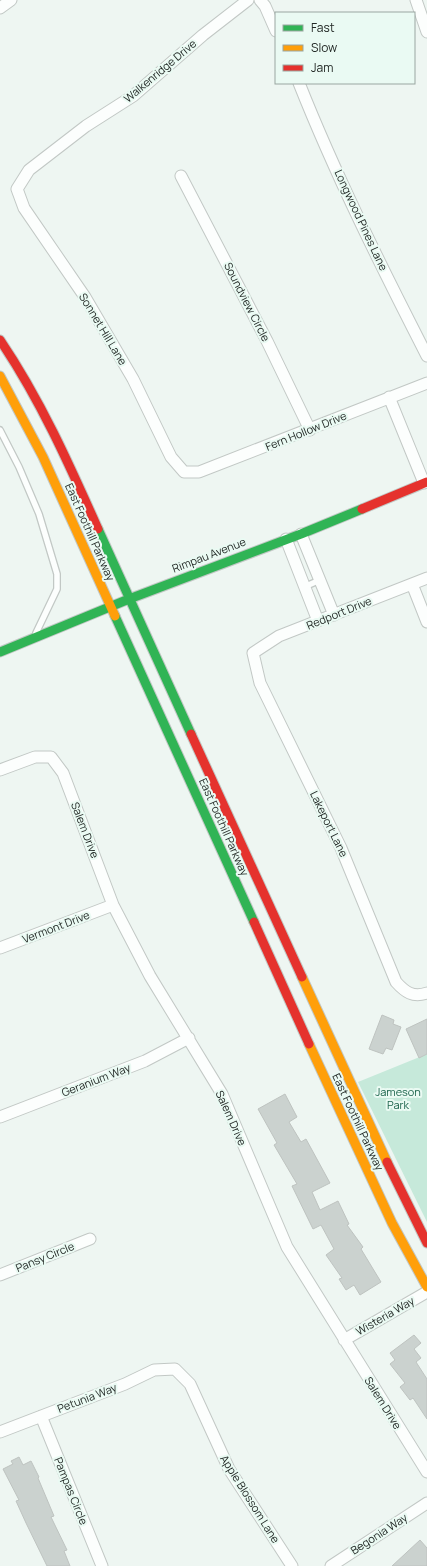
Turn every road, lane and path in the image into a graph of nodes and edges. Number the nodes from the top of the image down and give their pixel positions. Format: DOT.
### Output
graph roads {
  1 [pos="11,0"];
  2 [pos="248,0"];
  3 [pos="260,0"];
  4 [pos="416,0"];
  5 [pos="0,8"];
  6 [pos="275,29"];
  7 [pos="427,32"];
  8 [pos="299,84"];
  9 [pos="181,176"];
  10 [pos="17,189"];
  11 [pos="0,340"];
  12 [pos="427,356"];
  13 [pos="0,376"];
  14 [pos="427,383"];
  15 [pos="389,397"];
  16 [pos="0,430"];
  17 [pos="310,430"];
  18 [pos="184,472"];
  19 [pos="425,483"];
  20 [pos="301,534"];
  21 [pos="286,540"];
  22 [pos="427,578"];
  23 [pos="320,580"];
  24 [pos="412,584"];
  25 [pos="304,587"];
  26 [pos="129,599"];
  27 [pos="110,606"];
  28 [pos="334,615"];
  29 [pos="318,621"];
  30 [pos="427,622"];
  31 [pos="34,638"];
  32 [pos="0,652"];
  33 [pos="253,653"];
  34 [pos="0,770"];
  35 [pos="113,905"];
  36 [pos="0,948"];
  37 [pos="427,993"];
  38 [pos="189,1038"];
  39 [pos="0,1117"];
  40 [pos="90,1239"];
  41 [pos="427,1243"];
  42 [pos="0,1275"];
  43 [pos="427,1287"];
  44 [pos="427,1292"];
  45 [pos="344,1340"];
  46 [pos="175,1369"];
  47 [pos="41,1416"];
  48 [pos="0,1432"];
  49 [pos="427,1472"];
  50 [pos="427,1503"];
  51 [pos="102,1566"];
  52 [pos="292,1566"];
  53 [pos="331,1566"];
  1 -- 5 [label="street"];
  2 -- 10 [label="street, Walkenridge Drive"];
  3 -- 6 [label="street"];
  4 -- 7 [label="street"];
  8 -- 12 [label="street, Longwood Pines Lane"];
  9 -- 17 [label="street, Soundview Circle"];
  10 -- 18 [label="street, Sonnet Hill Lane"];
  11 -- 26 [label="main road, East Foothill Parkway"];
  13 -- 27 [label="main road, East Foothill Parkway"];
  14 -- 15 [label="street, Fern Hollow Drive"];
  15 -- 17 [label="street, Fern Hollow Drive"];
  15 -- 19 [label="street"];
  16 -- 31 [label="lane"];
  17 -- 18 [label="street, Fern Hollow Drive"];
  19 -- 20 [label="main road, Rimpau Avenue"];
  20 -- 21 [label="main road, Rimpau Avenue"];
  20 -- 23 [label="street"];
  21 -- 25 [label="street"];
  21 -- 26 [label="main road, Rimpau Avenue"];
  22 -- 24 [label="street, Redport Drive"];
  23 -- 25 [label="lane"];
  23 -- 28 [label="street"];
  24 -- 28 [label="street, Redport Drive"];
  24 -- 30 [label="street"];
  25 -- 29 [label="street"];
  26 -- 27 [label="main road, Rimpau Avenue"];
  26 -- 41 [label="main road, East Foothill Parkway"];
  27 -- 31 [label="main road, Rimpau Avenue"];
  27 -- 43 [label="main road, East Foothill Parkway"];
  28 -- 29 [label="street, Redport Drive"];
  29 -- 33 [label="street, Redport Drive"];
  31 -- 32 [label="main road, Rimpau Avenue"];
  33 -- 37 [label="street, Lakeport Lane"];
  34 -- 35 [label="street, Salem Drive"];
  35 -- 36 [label="street, Vermont Drive"];
  35 -- 38 [label="street, Salem Drive"];
  38 -- 39 [label="street, Geranium Way"];
  38 -- 45 [label="street, Salem Drive"];
  40 -- 42 [label="street, Pansy Circle"];
  44 -- 45 [label="street, Wisteria Way"];
  45 -- 49 [label="street, Salem Drive"];
  46 -- 47 [label="street, Petunia Way"];
  46 -- 52 [label="street, Apple Blossom Lane"];
  47 -- 48 [label="street, Petunia Way"];
  47 -- 51 [label="street, Pampas Circle"];
  50 -- 53 [label="street, Begonia Way"];
}
